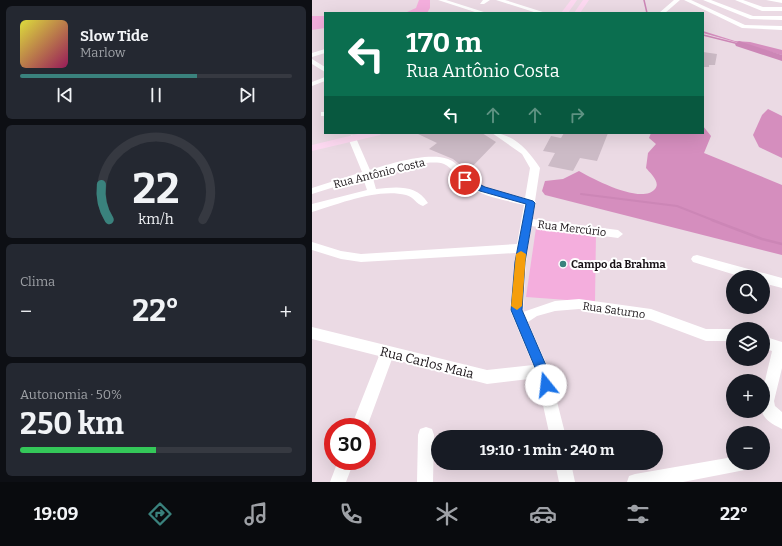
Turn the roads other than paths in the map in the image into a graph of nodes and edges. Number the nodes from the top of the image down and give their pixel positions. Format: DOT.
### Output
graph roads {
  1 [pos="441,0"];
  2 [pos="499,0"];
  3 [pos="572,0"];
  4 [pos="586,0"];
  5 [pos="677,0"];
  6 [pos="687,0"];
  7 [pos="706,0"];
  8 [pos="738,0"];
  9 [pos="768,0"];
  10 [pos="713,1"];
  11 [pos="782,1"];
  12 [pos="782,9"];
  13 [pos="764,10"];
  14 [pos="481,12"];
  15 [pos="540,12"];
  16 [pos="565,12"];
  17 [pos="578,12"];
  18 [pos="663,12"];
  19 [pos="782,18"];
  20 [pos="760,19"];
  21 [pos="782,28"];
  22 [pos="324,51"];
  23 [pos="312,55"];
  24 [pos="312,61"];
  25 [pos="324,69"];
  26 [pos="324,79"];
  27 [pos="312,84"];
  28 [pos="368,134"];
  29 [pos="498,134"];
  30 [pos="353,136"];
  31 [pos="312,143"];
  32 [pos="312,148"];
  33 [pos="367,174"];
  34 [pos="312,191"];
  35 [pos="372,192"];
  36 [pos="423,203"];
  37 [pos="530,203"];
  38 [pos="312,208"];
  39 [pos="526,222"];
  40 [pos="618,234"];
  41 [pos="312,246"];
  42 [pos="522,248"];
  43 [pos="697,259"];
  44 [pos="734,270"];
  45 [pos="770,280"];
  46 [pos="782,283"];
  47 [pos="519,320"];
  48 [pos="312,333"];
  49 [pos="726,335"];
  50 [pos="770,344"];
  51 [pos="781,348"];
  52 [pos="388,352"];
  53 [pos="542,370"];
  54 [pos="362,418"];
  55 [pos="782,421"];
  56 [pos="556,430"];
  57 [pos="426,435"];
  58 [pos="726,466"];
  59 [pos="343,470"];
  60 [pos="564,470"];
  61 [pos="338,482"];
  62 [pos="425,482"];
  63 [pos="567,482"];
  64 [pos="635,482"];
  1 -- 14 [label="street"];
  2 -- 15 [label="street"];
  3 -- 16 [label="main road"];
  4 -- 17 [label="main road"];
  5 -- 18 [label="street"];
  6 -- 21 [label="street"];
  7 -- 10 [label="street"];
  8 -- 13 [label="street"];
  9 -- 11 [label="street"];
  10 -- 20 [label="street"];
  12 -- 13 [label="street"];
  13 -- 20 [label="street"];
  19 -- 20 [label="street"];
  22 -- 23 [label="street"];
  24 -- 25 [label="street"];
  26 -- 27 [label="street"];
  28 -- 30 [label="main road"];
  29 -- 37 [label="street"];
  30 -- 31 [label="main road"];
  30 -- 32 [label="main road"];
  30 -- 33 [label="street"];
  33 -- 34 [label="street, Rua Antônio Costa"];
  33 -- 35 [label="street"];
  33 -- 37 [label="street, Rua Antônio Costa"];
  35 -- 36 [label="street"];
  35 -- 38 [label="street"];
  37 -- 39 [label="street"];
  39 -- 40 [label="street, Rua Mercúrio"];
  39 -- 42 [label="street"];
  41 -- 42 [label="street"];
  42 -- 47 [label="street"];
  43 -- 44 [label="street"];
  45 -- 46 [label="street"];
  47 -- 49 [label="street, Rua Saturno"];
  47 -- 53 [label="street"];
  48 -- 52 [label="street, Rua Carlos Maia"];
  50 -- 51 [label="street"];
  51 -- 55 [label="street"];
  52 -- 53 [label="street, Rua Carlos Maia"];
  52 -- 54 [label="street"];
  53 -- 56 [label="street"];
  57 -- 62 [label="street"];
  58 -- 64 [label="street"];
  59 -- 61 [label="street"];
  60 -- 63 [label="street"];
}
